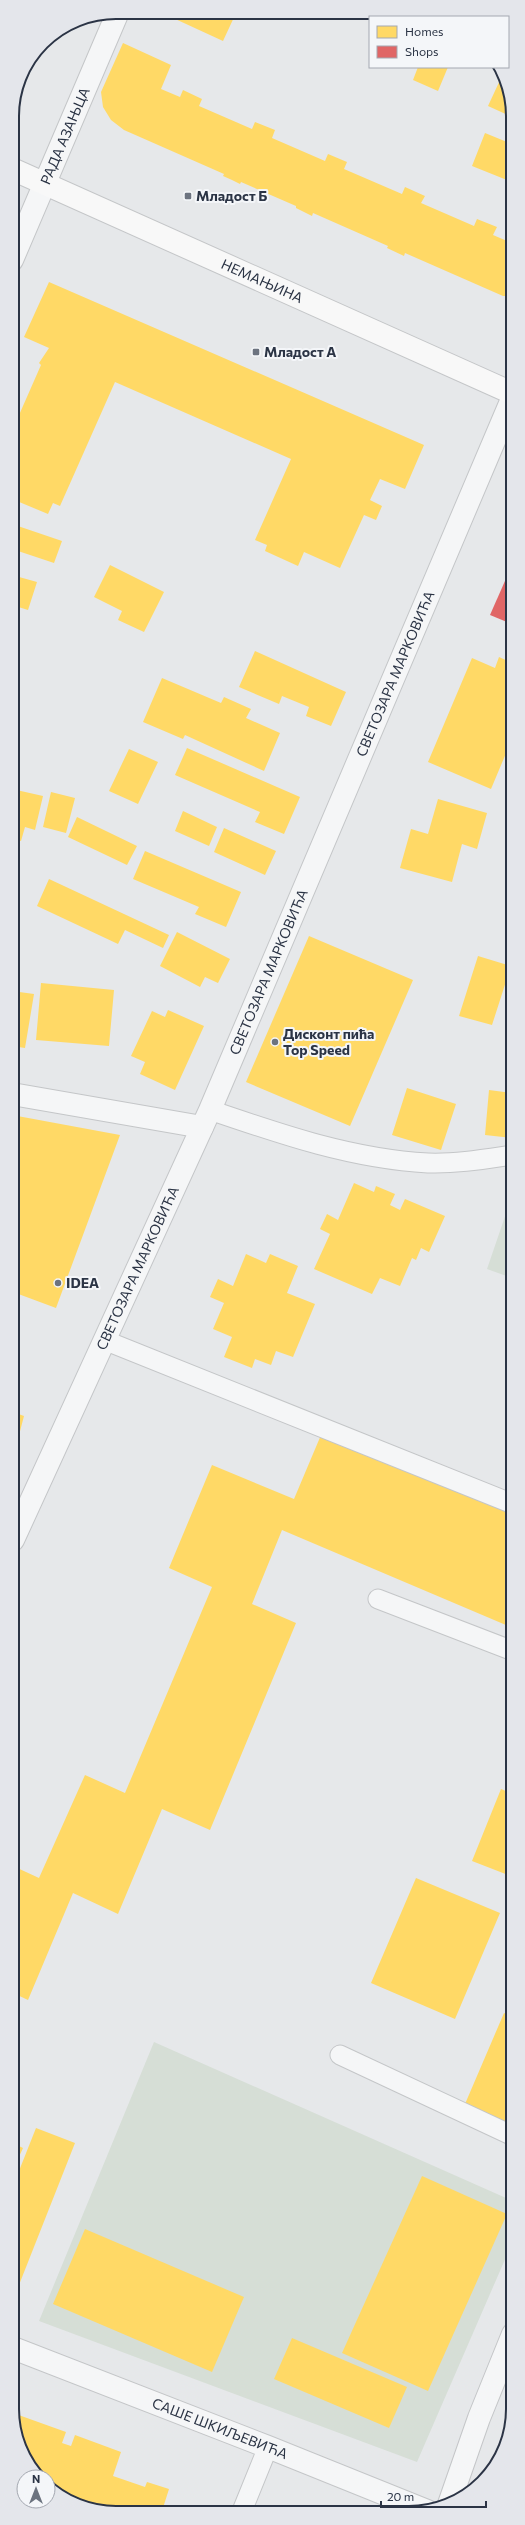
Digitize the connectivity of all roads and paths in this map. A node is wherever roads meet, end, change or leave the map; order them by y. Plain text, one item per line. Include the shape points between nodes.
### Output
1 (115, 19) edge
2 (19, 172) edge
3 (44, 184) junction
4 (19, 243) edge
5 (506, 390) edge
6 (506, 413) edge
7 (19, 1095) edge
8 (206, 1118) junction
9 (506, 1156) edge
10 (104, 1340) junction
11 (506, 1502) edge
12 (19, 1527) edge
13 (378, 1599) dead end
14 (506, 1648) edge
15 (340, 2055) dead end
16 (506, 2133) edge
17 (19, 2350) edge
18 (506, 2351) edge
19 (268, 2446) junction
20 (452, 2496) edge
21 (244, 2506) edge
22 (414, 2506) edge

1 - 3 street, РАДА АЗАЊЦА
2 - 3 street, НЕМАЊИНА
3 - 4 street, РАДА АЗАЊЦА
3 - 5 street, НЕМАЊИНА
6 - 8 street, СВЕТОЗАРА МАРКОВИЋА
7 - 8 street
8 - 9 lane via 387,1159 429,1163
8 - 10 street, СВЕТОЗАРА МАРКОВИЋА
10 - 11 lane
10 - 12 street, СВЕТОЗАРА МАРКОВИЋА
13 - 14 lane
15 - 16 lane
17 - 19 street, САШЕ ШКИЉЕВИЋА
18 - 20 street
19 - 21 lane
19 - 22 street, САШЕ ШКИЉЕВИЋА

